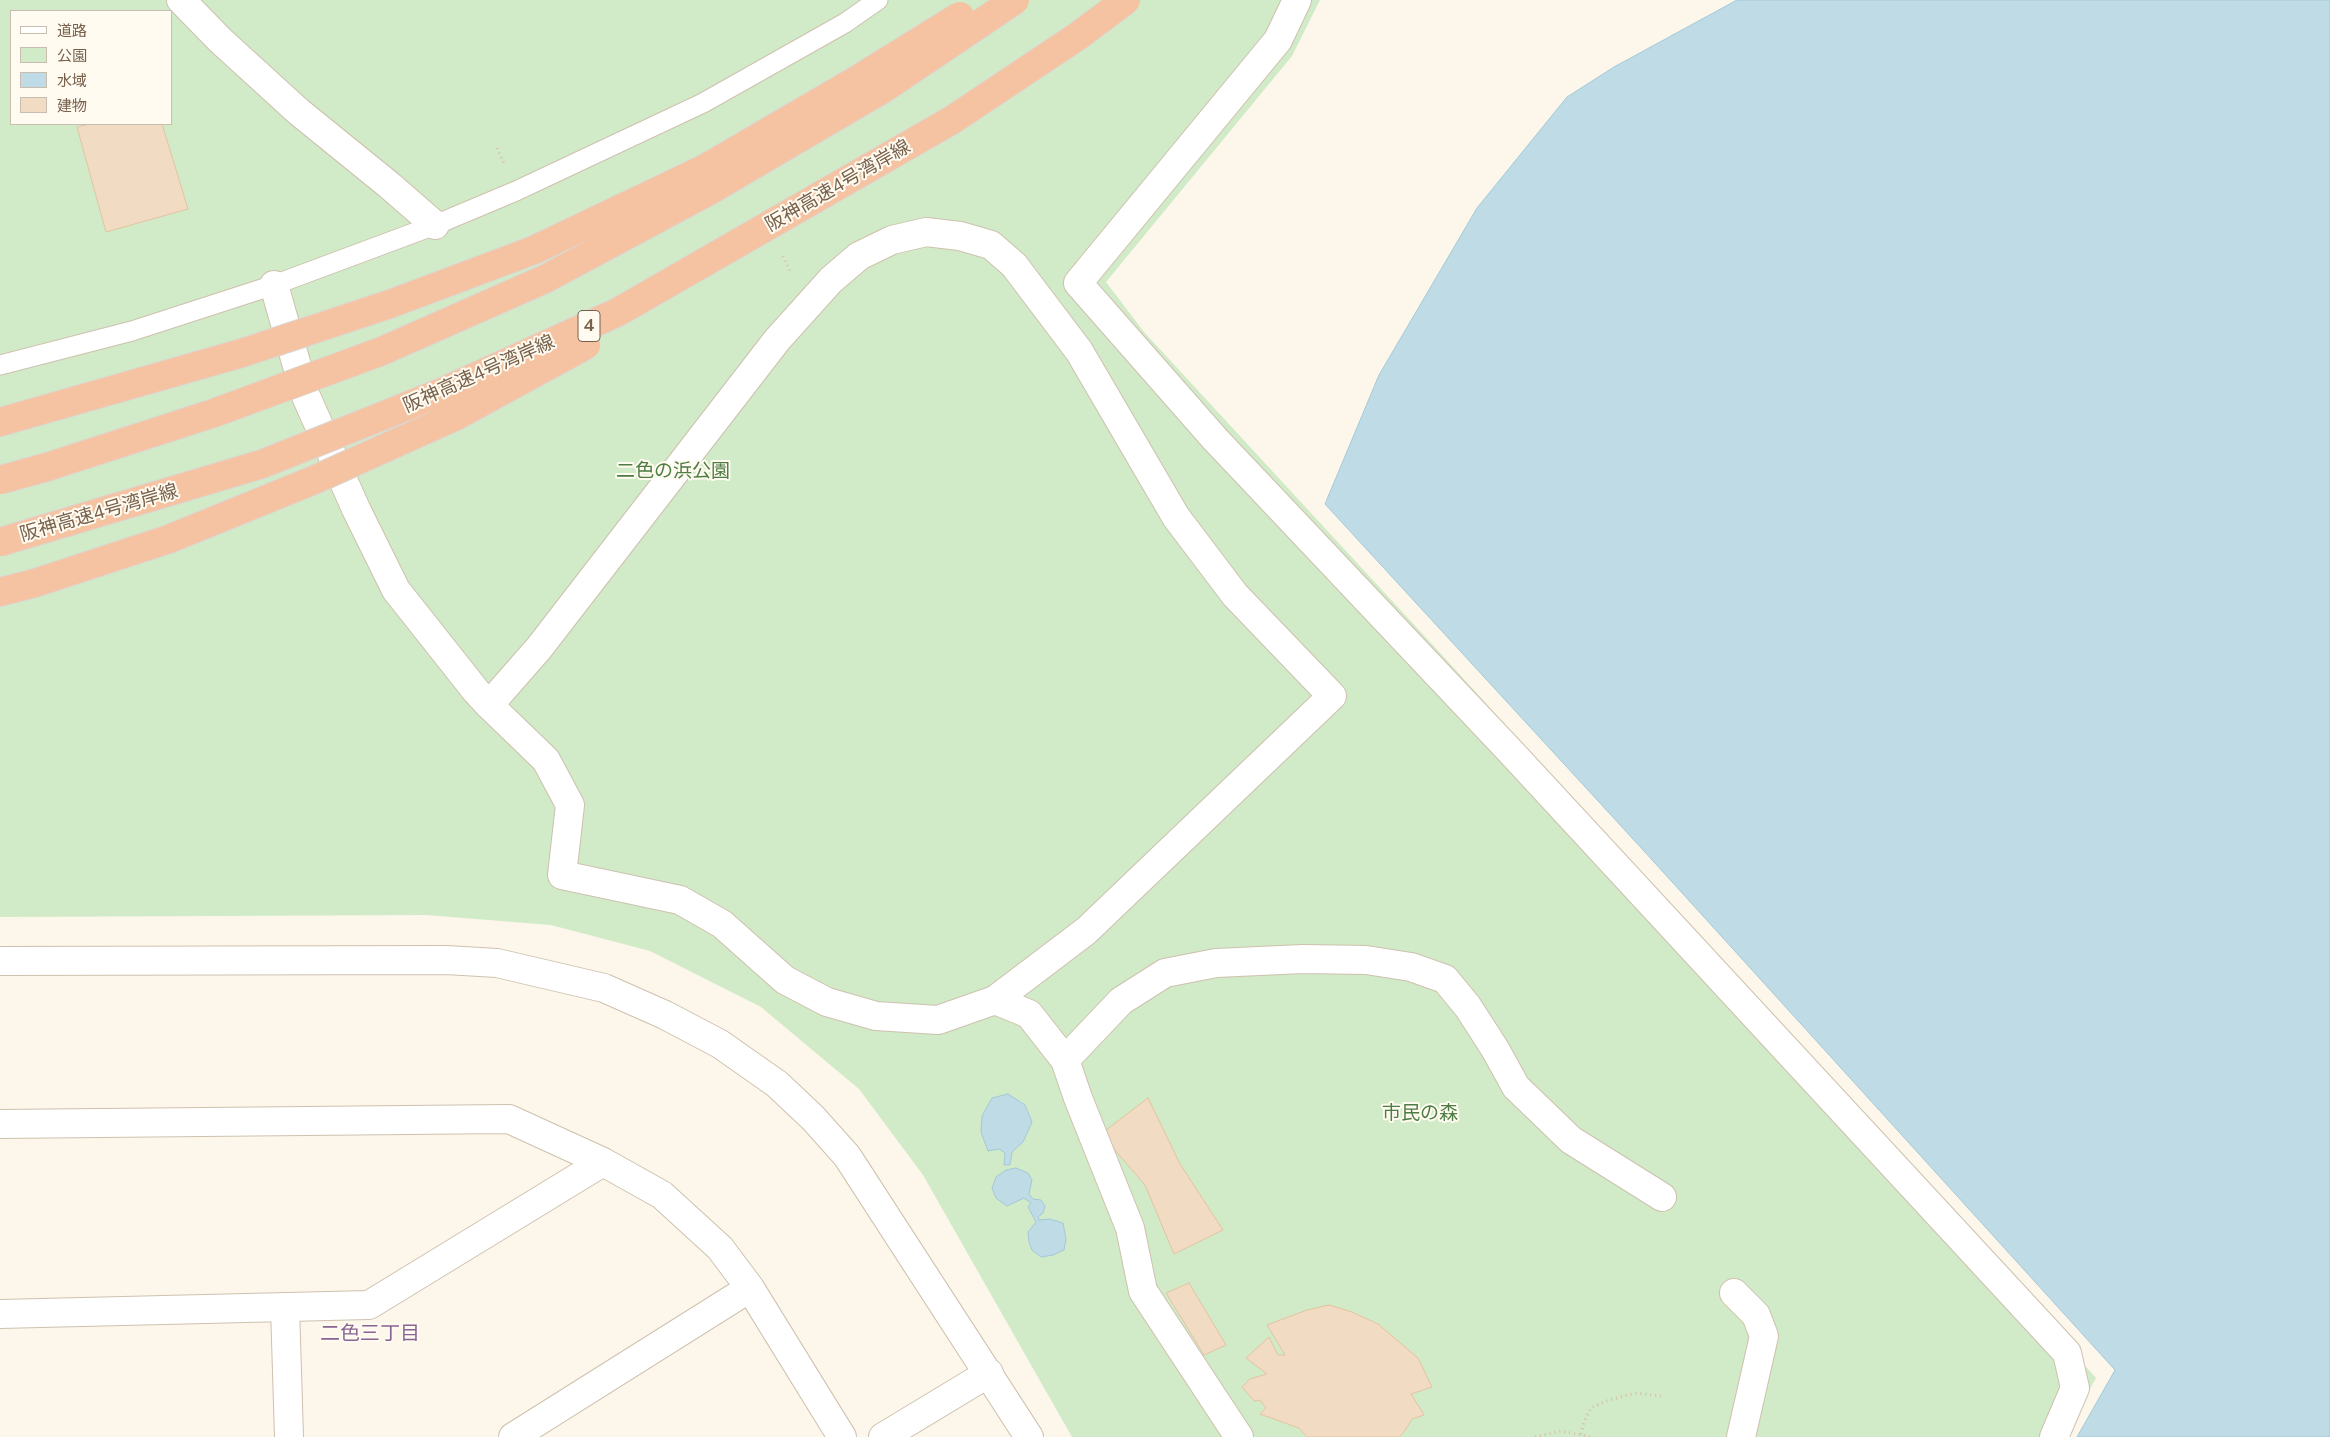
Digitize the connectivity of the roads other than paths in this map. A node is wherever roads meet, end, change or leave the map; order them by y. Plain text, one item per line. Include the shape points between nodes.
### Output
1 (181, 0) edge
2 (878, 0) edge
3 (989, 0) edge
4 (1015, 0) edge
5 (1126, 0) edge
6 (1297, 0) edge
7 (785, 217) junction
8 (435, 225) junction
9 (274, 286) junction
10 (0, 365) edge
11 (0, 422) edge
12 (0, 480) edge
13 (0, 542) edge
14 (0, 592) edge
15 (489, 705) junction
16 (0, 961) edge
17 (995, 1000) junction
18 (1065, 1060) junction
19 (0, 1124) edge
20 (603, 1162) junction
21 (1662, 1196) dead end
22 (750, 1288) junction
23 (1734, 1293) dead end
24 (285, 1307) junction
25 (0, 1314) edge
26 (989, 1373) junction
27 (289, 1437) edge
28 (513, 1437) edge
29 (842, 1437) edge
30 (883, 1437) edge
31 (1029, 1437) edge
32 (1239, 1437) edge
33 (1742, 1437) edge
34 (2054, 1437) edge

1 - 8 street via 299,112
2 - 8 lane via 845,23 703,103 516,191
3 - 11 highway, bridge via 704,169 534,250 390,304 242,353
4 - 12 highway, bridge via 883,89 709,191 545,280 354,362 214,413 47,468
5 - 7 highway, 阪神高速4号湾岸線 / 4, bridge via 952,120
6 - 34 street via 1278,40 1078,283 1215,439 1510,751 2067,1353 2075,1388
7 - 13 highway, 阪神高速4号湾岸線 / 4, bridge via 618,312 440,393 262,464
7 - 14 highway, bridge via 610,330 456,416 314,480 168,538
8 - 9 lane
9 - 10 lane via 132,331
9 - 15 street via 305,394 396,590
15 - 17 street via 546,760 570,805 562,875 680,900 722,924 785,980 827,1002 868,1014 938,1020
15 - 17 street via 539,648 778,340 831,280 859,256 892,240 926,232 960,236 991,245 1014,265 1079,351 1182,525 1234,594 1332,696 1086,931
16 - 26 street via 446,960 497,963 604,988 720,1044 777,1084 813,1118 847,1156
17 - 18 street via 1029,1014
18 - 21 street via 1121,1001 1165,972 1216,963 1303,960 1366,960 1411,967 1445,979 1468,1007 1516,1087 1570,1140
18 - 32 street via 1130,1228 1143,1291
19 - 20 street via 510,1119
20 - 22 street via 662,1195 720,1248
20 - 24 street via 369,1305
22 - 28 street
22 - 29 street
23 - 33 street via 1756,1315 1764,1336
24 - 25 street
24 - 27 street
26 - 30 street
26 - 31 street

